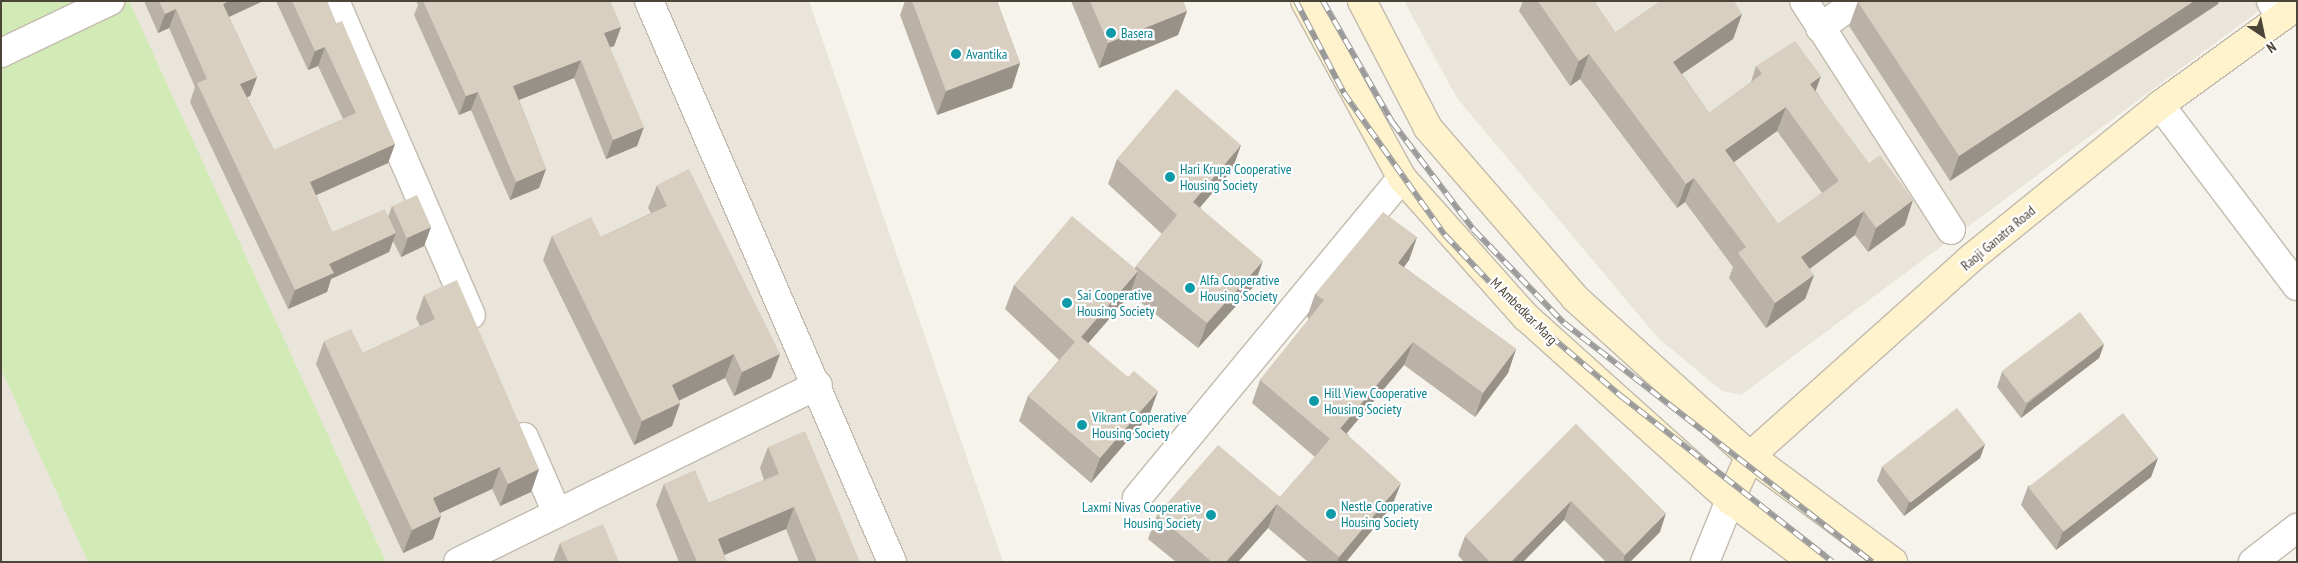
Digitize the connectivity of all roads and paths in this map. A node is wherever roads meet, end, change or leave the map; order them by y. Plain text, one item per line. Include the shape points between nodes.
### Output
1 (110, 1) edge
2 (335, 1) edge
3 (648, 1) edge
4 (1305, 1) edge
5 (1362, 1) edge
6 (1804, 1) edge
7 (1857, 1) edge
8 (2282, 8) edge
9 (1820, 28) junction
10 (1, 53) edge
11 (2160, 105) junction
12 (1402, 178) junction
13 (1951, 230) dead end
14 (2297, 286) edge
15 (482, 340) edge
16 (818, 385) junction
17 (513, 413) edge
18 (1750, 456) junction
19 (1137, 498) dead end
20 (1730, 500) junction
21 (557, 513) junction
22 (2297, 528) edge
23 (458, 562) edge
24 (892, 562) edge
25 (1705, 562) edge
26 (1813, 562) edge
27 (1893, 562) edge
28 (2253, 562) edge

1 - 10 street
2 - 15 street
3 - 16 street
4 - 12 main road, M Ambedkar Marg
5 - 18 main road via 1434,135 1575,298
6 - 9 street
7 - 9 street
8 - 11 main road, Raoji Ganatra Road
9 - 13 street
11 - 14 street
11 - 18 main road, Raoji Ganatra Road via 1970,259
12 - 19 street
12 - 20 main road, M Ambedkar Marg via 1526,317
16 - 21 street
16 - 24 street
17 - 21 street
18 - 20 main road, Raoji Ganatra Road
18 - 27 main road
20 - 25 street
20 - 26 main road, M Ambedkar Marg
21 - 23 street
22 - 28 street

